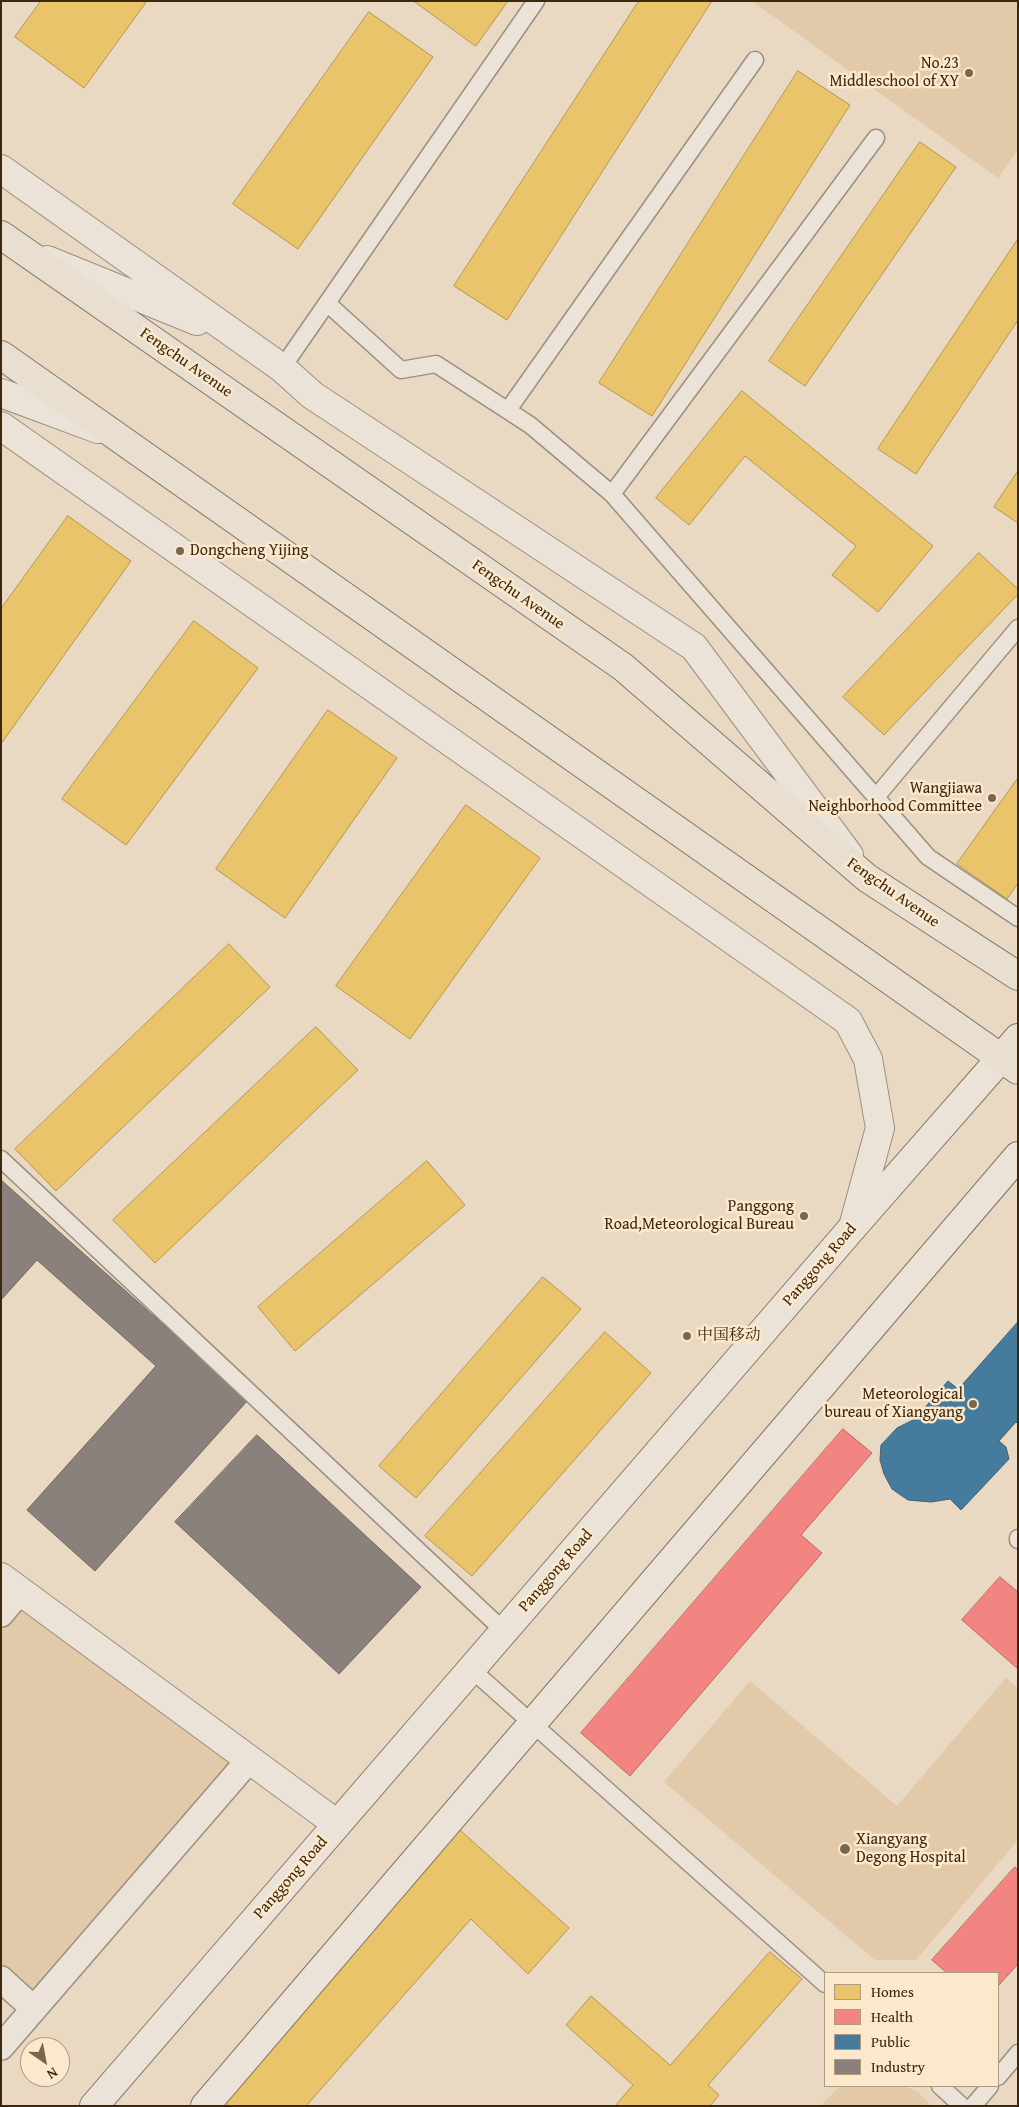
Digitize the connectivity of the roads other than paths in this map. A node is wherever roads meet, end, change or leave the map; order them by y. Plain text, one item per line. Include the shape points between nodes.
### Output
1 (536, 1) edge
2 (755, 60) dead end
3 (876, 138) dead end
4 (1, 169) edge
5 (1, 235) edge
6 (24, 251) junction
7 (328, 303) junction
8 (243, 340) junction
9 (1, 355) edge
10 (282, 368) junction
11 (1, 393) edge
12 (508, 410) junction
13 (1, 426) edge
14 (115, 435) junction
15 (612, 494) junction
16 (1018, 628) edge
17 (876, 797) junction
18 (867, 878) junction
19 (1018, 918) edge
20 (1018, 976) edge
21 (1012, 1055) edge
22 (1018, 1156) edge
23 (1, 1159) edge
24 (853, 1226) junction
25 (11, 1584) edge
26 (1, 1614) edge
27 (504, 1632) junction
28 (471, 1669) junction
29 (533, 1724) junction
30 (249, 1760) junction
31 (337, 1824) junction
32 (1, 1979) edge
33 (824, 1983) edge
34 (34, 2009) junction
35 (1, 2047) edge
36 (1018, 2053) edge
37 (999, 2076) edge
38 (941, 2087) edge
39 (989, 2087) edge
40 (94, 2106) edge
41 (205, 2106) edge
42 (962, 2106) edge
43 (973, 2106) edge

1 - 7 lane
2 - 12 lane
3 - 15 lane
4 - 8 street
5 - 6 main road, Fengchu Avenue
6 - 8 street
6 - 18 main road, Fengchu Avenue via 623,667
7 - 10 lane
7 - 12 lane via 401,370 436,364
8 - 10 street
9 - 14 main road
10 - 18 street via 312,395 694,647
11 - 14 street
12 - 15 lane
13 - 24 street via 848,1021 868,1059 880,1128
14 - 21 main road
15 - 17 lane
16 - 17 lane
17 - 19 lane via 928,857
18 - 20 main road, Fengchu Avenue
21 - 24 street, Panggong Road
22 - 29 street
23 - 27 lane
24 - 27 street, Panggong Road
25 - 26 street
25 - 30 street
27 - 28 street, Panggong Road
28 - 29 lane
28 - 31 street, Panggong Road
29 - 33 lane
29 - 41 street
30 - 31 street
30 - 34 street
31 - 40 street, Panggong Road
32 - 34 street
34 - 35 street
36 - 37 lane
38 - 42 lane
39 - 43 lane

